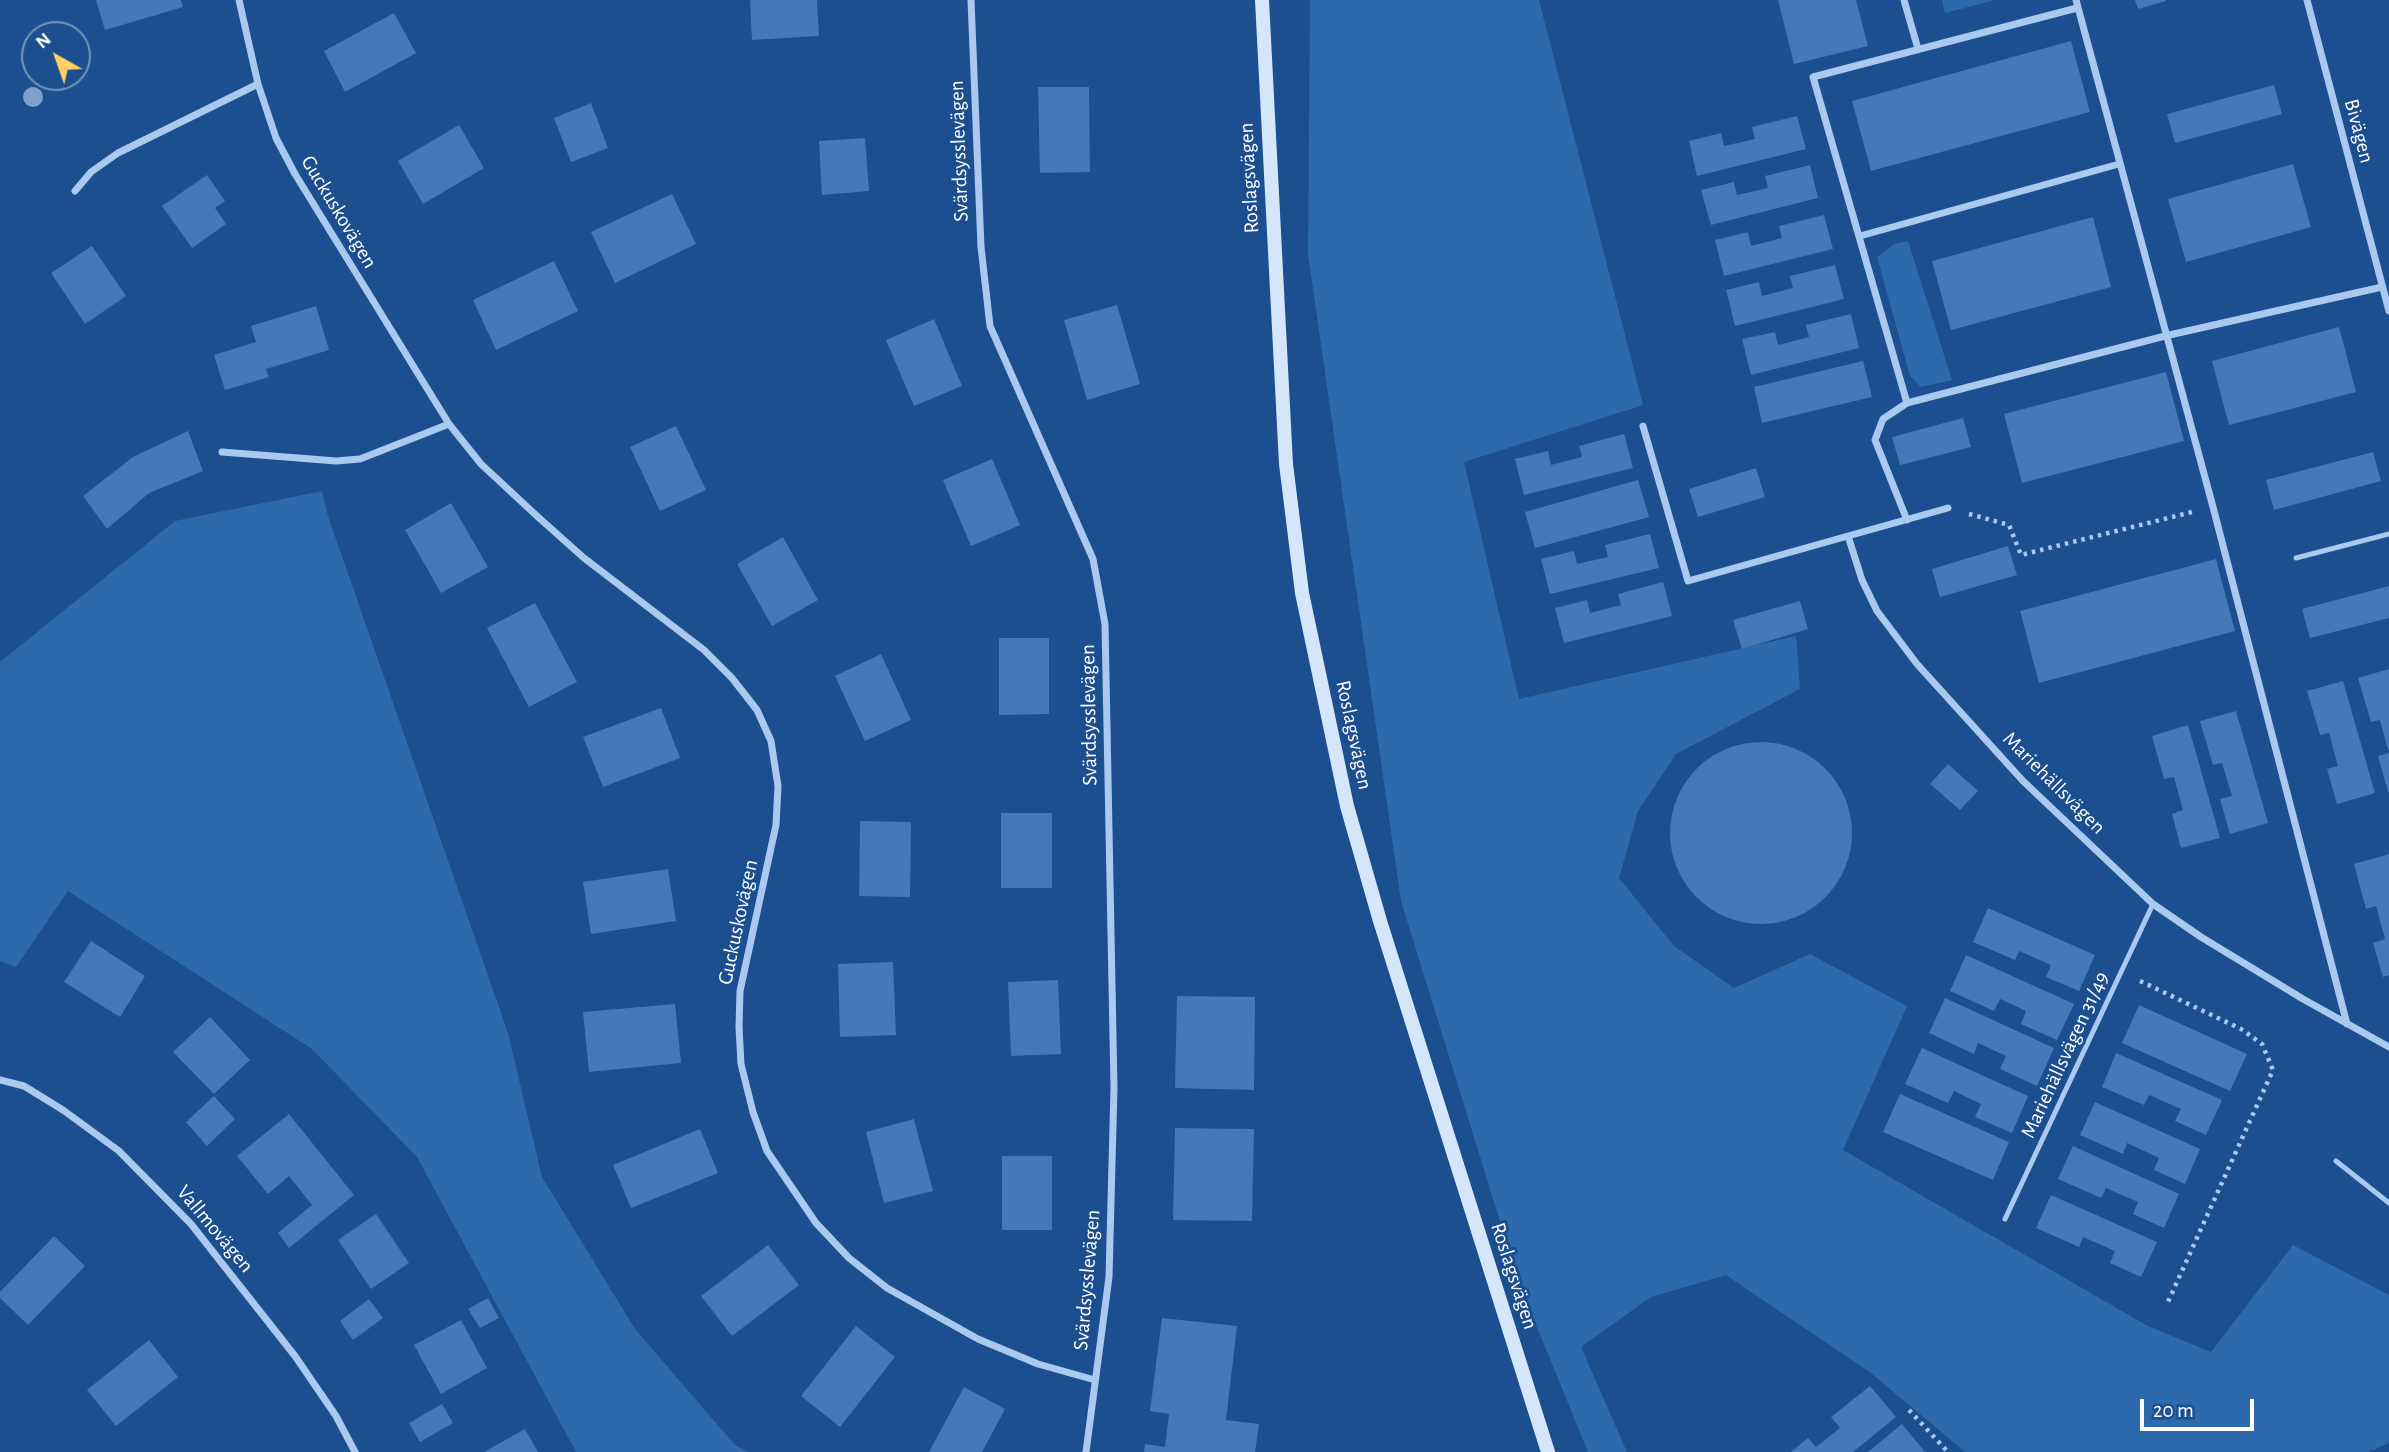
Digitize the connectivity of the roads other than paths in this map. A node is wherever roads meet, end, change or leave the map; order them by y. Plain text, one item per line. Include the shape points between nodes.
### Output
1 (239, 0) edge
2 (971, 0) edge
3 (1262, 0) edge
4 (1904, 0) edge
5 (2306, 0) edge
6 (2076, 4) edge
7 (1918, 49) junction
8 (258, 84) junction
9 (2119, 164) junction
10 (75, 191) dead end
11 (1860, 236) junction
12 (2382, 287) junction
13 (2389, 311) edge
14 (2165, 335) junction
15 (1907, 403) junction
16 (449, 424) junction
17 (1643, 426) dead end
18 (222, 452) dead end
19 (1948, 508) road end
20 (1907, 520) junction
21 (2389, 534) edge
22 (1848, 537) junction
23 (2296, 558) dead end
24 (2152, 904) junction
25 (2347, 1024) junction
26 (2389, 1047) edge
27 (0, 1080) edge
28 (2336, 1161) dead end
29 (2389, 1203) edge
30 (2005, 1219) dead end
31 (1095, 1380) junction
32 (355, 1452) edge
33 (1086, 1452) edge
34 (1548, 1452) edge

1 - 8 street, Guckuskovägen
2 - 31 street, Svärdsysslevägen via 981,247 990,326 1093,559 1105,624 1114,1088 1109,1277
3 - 34 main road, Roslagsvägen via 1286,464 1302,593 1347,806
4 - 7 street
5 - 12 street, Bivägen
6 - 7 street
6 - 9 street
7 - 11 street via 1813,77
8 - 10 street via 118,153 91,172
8 - 16 street, Guckuskovägen via 276,138 295,174
9 - 11 street
9 - 14 street
11 - 15 street
12 - 13 street, Bivägen
12 - 14 street
14 - 15 street
14 - 25 street
15 - 20 street via 1883,419 1875,440
16 - 18 street via 360,459
16 - 31 street, Guckuskovägen via 481,464 584,558 704,650 757,710 771,741 778,786 776,825 740,991 741,1064 767,1151 790,1188 849,1258 887,1288 978,1339 1038,1364
17 - 22 street via 1688,582
19 - 20 street
20 - 22 street
21 - 23 lane
22 - 24 street, Mariehällsvägen via 1877,611 1917,664 2023,781
24 - 25 street, Mariehällsvägen
24 - 30 lane, Mariehällsvägen 31/49
25 - 26 street, Mariehällsvägen
27 - 32 street, Vallmovägen via 24,1086 119,1151 191,1224 295,1356
28 - 29 lane
31 - 33 street, Svärdsysslevägen

